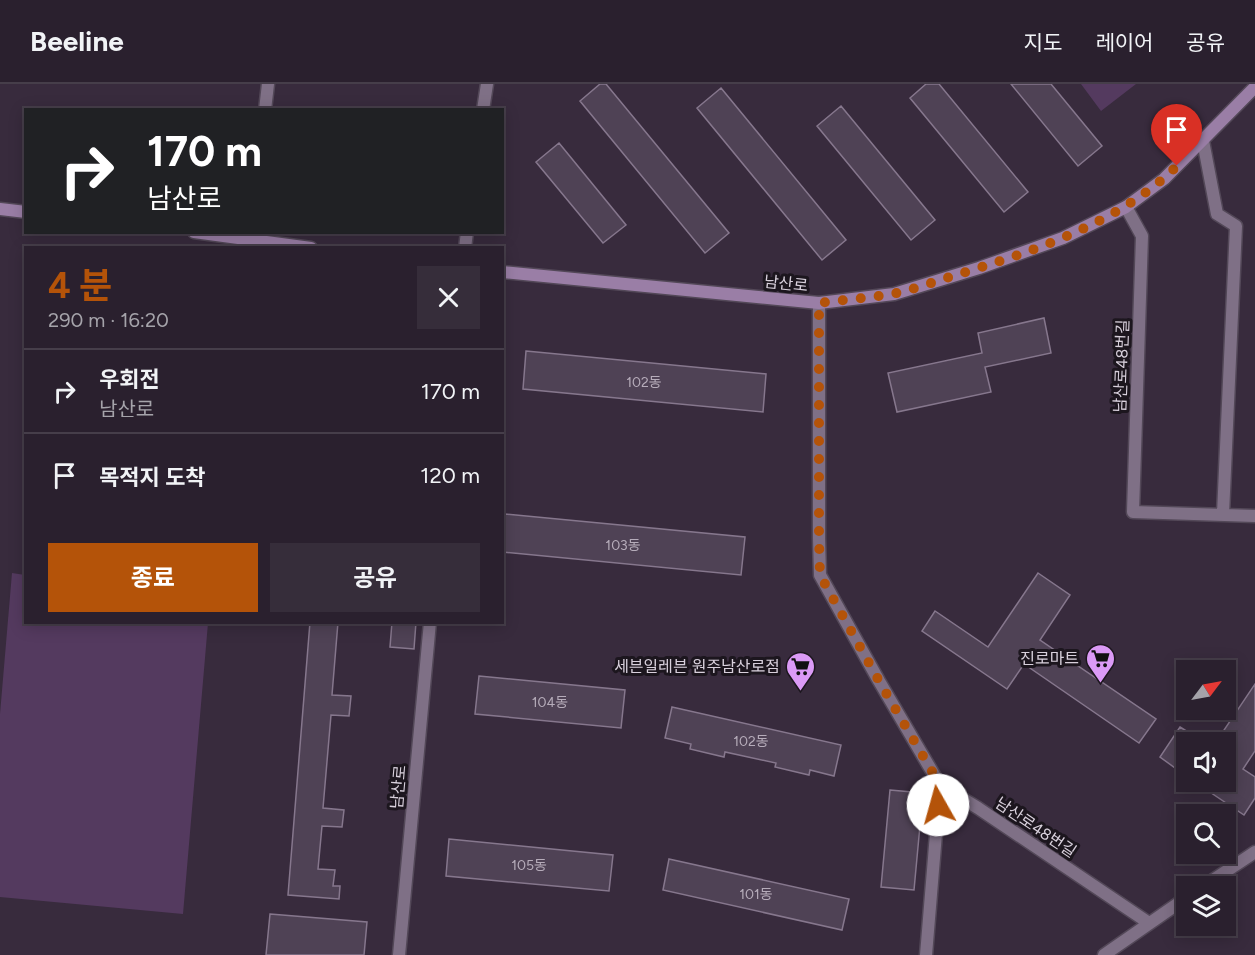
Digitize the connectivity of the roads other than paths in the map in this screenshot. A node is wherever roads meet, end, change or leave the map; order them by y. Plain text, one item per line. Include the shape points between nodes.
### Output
1 (267, 84) edge
2 (487, 84) edge
3 (1255, 87) edge
4 (265, 108) edge
5 (483, 108) edge
6 (1203, 141) junction
7 (1126, 207) junction
8 (0, 209) edge
9 (24, 212) edge
10 (224, 234) edge
11 (254, 236) edge
12 (302, 246) edge
13 (504, 272) edge
14 (819, 303) junction
15 (1223, 514) junction
16 (1255, 516) edge
17 (430, 624) edge
18 (940, 785) junction
19 (1255, 852) edge
20 (1219, 876) edge
21 (1176, 905) edge
22 (1149, 923) junction
23 (399, 955) edge
24 (926, 955) edge
25 (1104, 955) edge

1 - 4 street
2 - 5 street
3 - 6 street, 남산로
6 - 7 street, 남산로
6 - 15 street via 1217,214 1236,226
7 - 14 street, 남산로 via 1063,238 979,268 894,294
7 - 15 street, 남산로48번길 via 1142,236 1133,512
8 - 9 street
10 - 11 street
11 - 12 street
13 - 14 street, 남산로
14 - 18 street, 남산로48번길 via 820,575
15 - 16 street, 남산로48번길
17 - 23 street, 남산로
18 - 22 street, 남산로48번길
18 - 24 street
19 - 20 street
21 - 22 street
22 - 25 street

